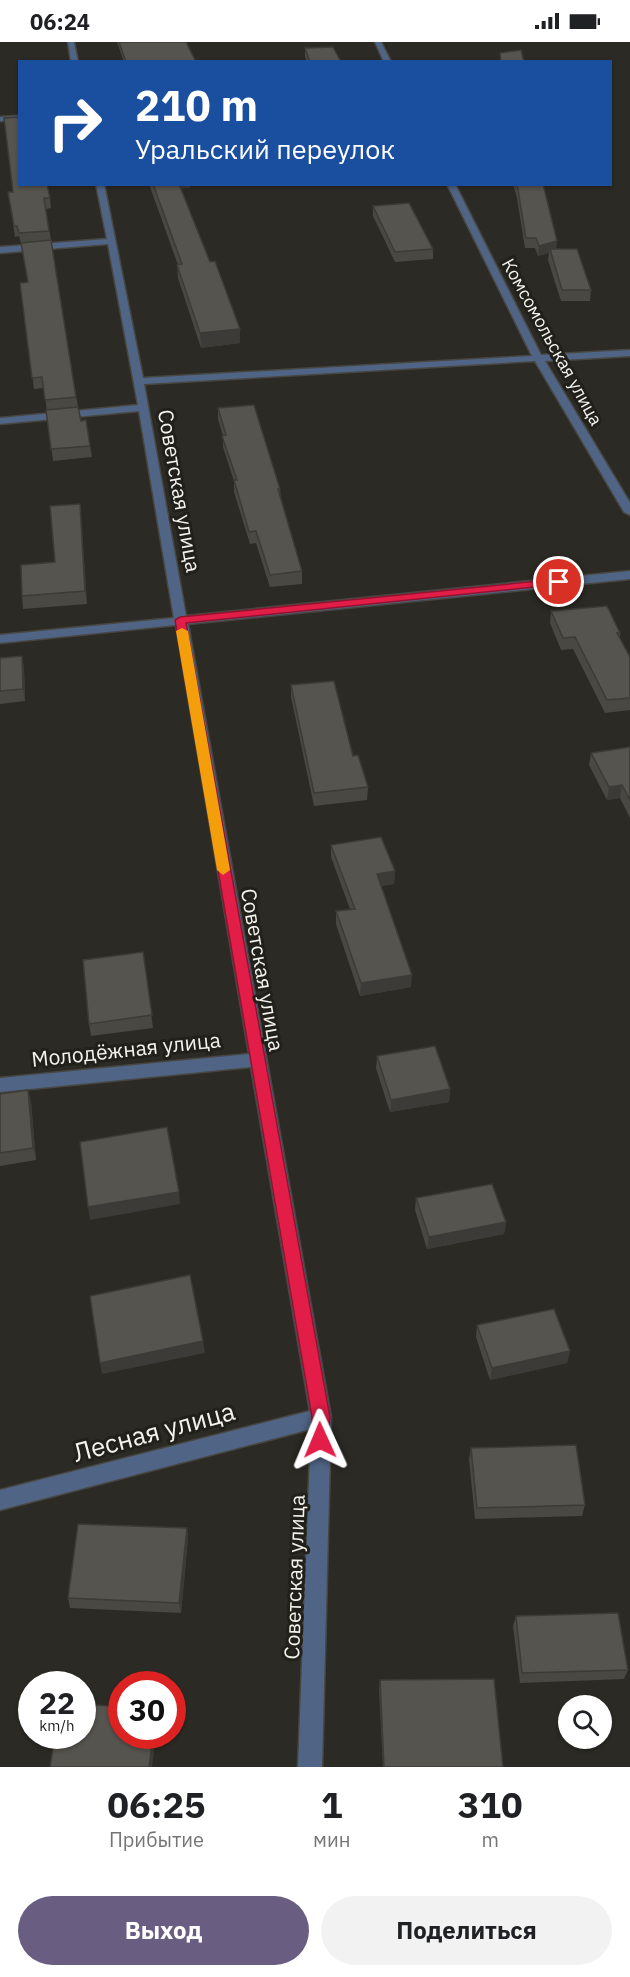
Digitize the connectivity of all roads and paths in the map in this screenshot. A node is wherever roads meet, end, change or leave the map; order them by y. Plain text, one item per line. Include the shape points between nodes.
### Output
1 (71, 42) edge
2 (378, 42) edge
3 (75, 60) edge
4 (387, 60) edge
5 (0, 118) edge
6 (18, 118) edge
7 (100, 186) edge
8 (452, 186) edge
9 (112, 241) junction
10 (0, 250) edge
11 (630, 353) edge
12 (537, 358) junction
13 (139, 381) junction
14 (143, 408) junction
15 (0, 421) edge
16 (630, 512) edge
17 (630, 575) edge
18 (180, 620) junction
19 (0, 639) edge
20 (256, 1060) junction
21 (0, 1085) edge
22 (321, 1417) junction
23 (0, 1500) edge
24 (310, 1767) edge

1 - 3 street
2 - 4 street
5 - 6 street
7 - 9 street, Советская улица
8 - 12 street, Комсомольская улица
9 - 10 street
9 - 13 street, Советская улица
11 - 12 street
12 - 13 street
12 - 16 street, Комсомольская улица
13 - 14 street, Советская улица
14 - 15 street
14 - 18 street, Советская улица
17 - 18 street
18 - 19 street
18 - 20 street, Советская улица
20 - 21 street, Молодёжная улица
20 - 22 street, Советская улица
22 - 23 street, Лесная улица
22 - 24 street, Советская улица

